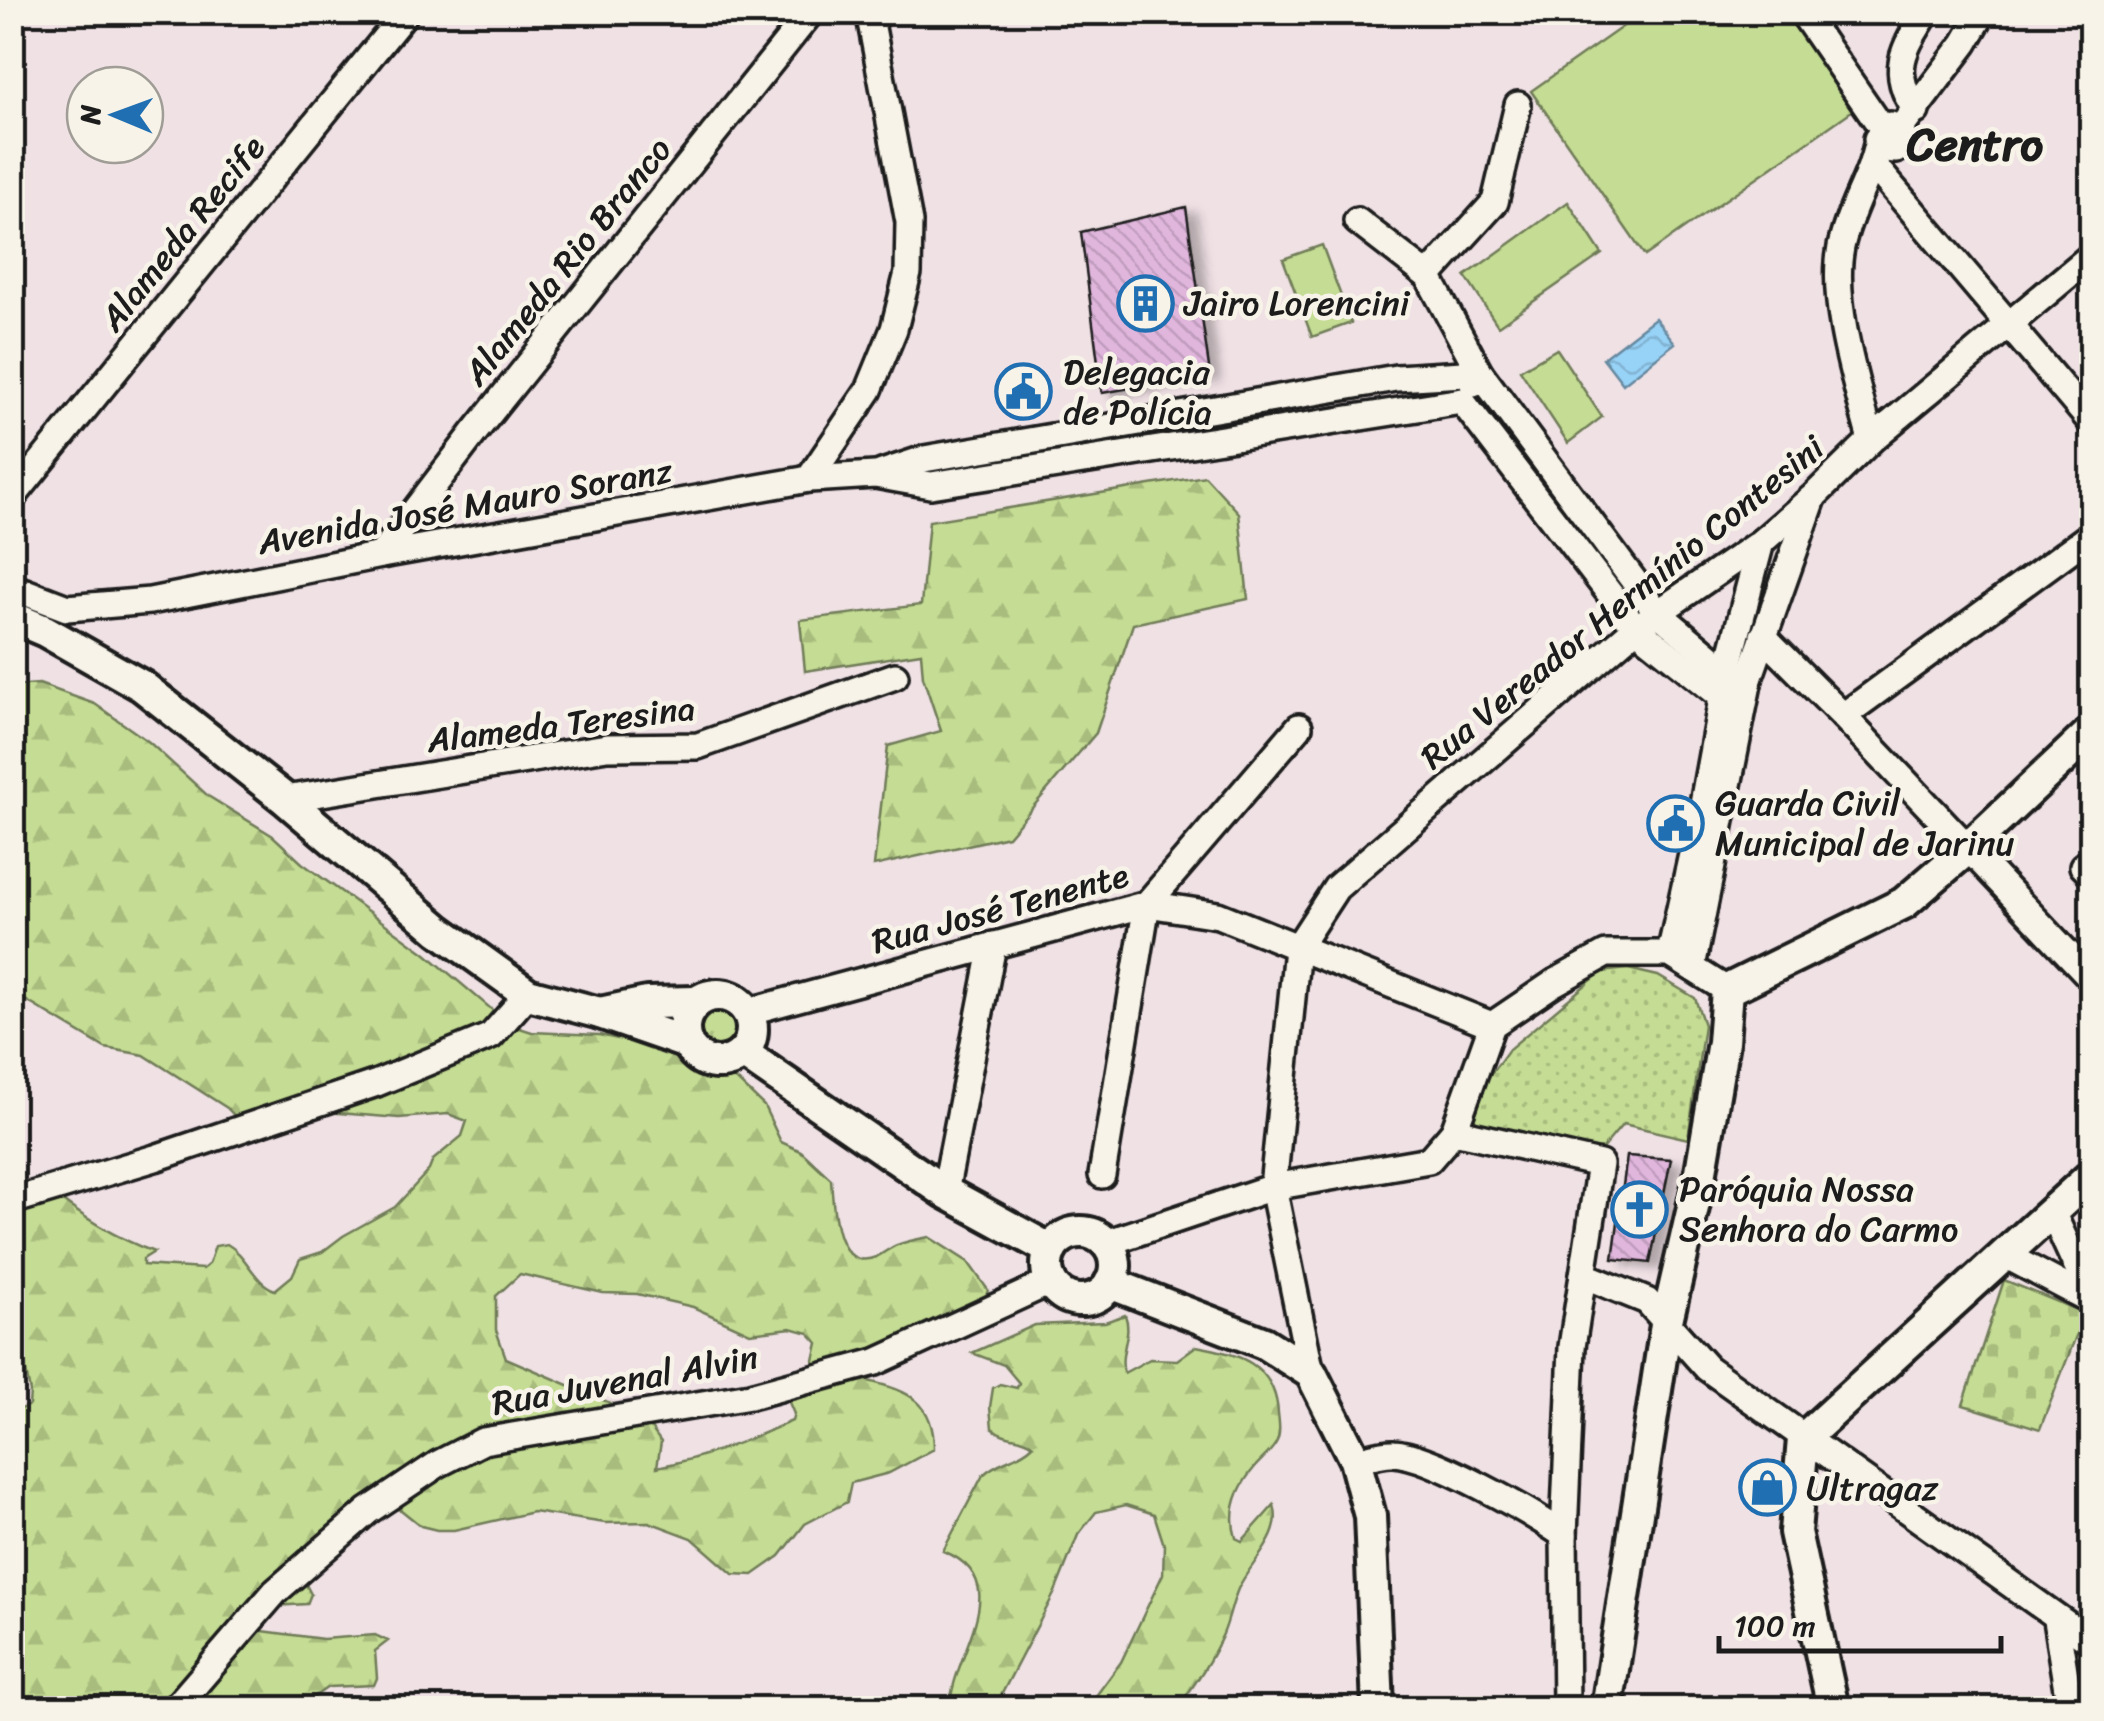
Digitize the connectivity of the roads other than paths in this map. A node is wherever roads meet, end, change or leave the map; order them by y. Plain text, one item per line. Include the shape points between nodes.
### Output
1 (406, 12) edge
2 (811, 12) edge
3 (868, 12) edge
4 (1802, 12) edge
5 (1927, 12) edge
6 (1983, 12) edge
7 (1518, 105) dead end
8 (1890, 143) junction
9 (1358, 221) dead end
10 (2092, 256) edge
11 (1428, 276) junction
12 (2009, 326) junction
13 (1480, 373) junction
14 (1462, 401) junction
15 (2092, 423) edge
16 (1871, 440) junction
17 (876, 475) junction
18 (809, 479) junction
19 (1814, 496) junction
20 (12, 498) edge
21 (2092, 534) edge
22 (1761, 542) junction
23 (380, 555) junction
24 (12, 587) edge
25 (1657, 612) junction
26 (12, 618) edge
27 (1636, 628) junction
28 (1762, 636) junction
29 (895, 676) dead end
30 (1732, 682) junction
31 (1843, 716) junction
32 (1300, 727) dead end
33 (2092, 732) edge
34 (286, 799) junction
35 (1712, 812) junction
36 (1967, 850) junction
37 (1147, 904) junction
38 (993, 945) junction
39 (1297, 948) junction
40 (1670, 954) junction
41 (1692, 967) junction
42 (2090, 974) edge
43 (1727, 990) junction
44 (528, 994) junction
45 (697, 1002) junction
46 (747, 1012) junction
47 (600, 1013) junction
48 (1492, 1025) junction
49 (687, 1043) junction
50 (742, 1053) junction
51 (1454, 1132) junction
52 (1102, 1174) dead end
53 (2092, 1175) edge
54 (1273, 1187) junction
55 (945, 1192) junction
56 (12, 1201) edge
57 (2052, 1212) junction
58 (1106, 1243) junction
59 (1051, 1250) junction
60 (2003, 1254) junction
61 (1583, 1276) junction
62 (1050, 1282) junction
63 (1110, 1282) junction
64 (2092, 1300) edge
65 (1666, 1325) junction
66 (1311, 1373) junction
67 (1803, 1439) junction
68 (1355, 1460) junction
69 (1564, 1534) junction
70 (2056, 1620) junction
71 (2092, 1642) edge
72 (175, 1708) edge
73 (1378, 1708) edge
74 (1566, 1708) edge
75 (1607, 1708) edge
76 (1832, 1708) edge
77 (2070, 1708) edge

1 - 20 street, Alameda Recife
2 - 23 street, Alameda Rio Branco
3 - 18 street via 909,222 908,273 869,390
4 - 8 street
5 - 8 street via 1906,44
6 - 8 street
7 - 11 street via 1495,202
8 - 12 street
8 - 16 street via 1840,249 1850,364
9 - 11 street
10 - 12 street, Rua Vereador Hermínio Contesini
11 - 13 street
12 - 15 street
12 - 16 street, Rua Vereador Hermínio Contesini
13 - 14 street
13 - 17 street, Avenida José Mauro Soranz via 1376,382 924,459
13 - 25 street
14 - 17 street, Avenida José Mauro Soranz via 931,484
14 - 27 street
16 - 19 street, Rua Vereador Hermínio Contesini
17 - 18 street, Avenida José Mauro Soranz
18 - 23 street, Avenida José Mauro Soranz
19 - 22 street, Rua Vereador Hermínio Contesini
19 - 28 street
21 - 31 street
22 - 25 street, Rua Vereador Hermínio Contesini
22 - 30 street
23 - 24 street, Avenida José Mauro Soranz via 150,601 67,608
25 - 27 street, Rua Vereador Hermínio Contesini
25 - 30 street
26 - 34 main road via 142,686
27 - 30 street
27 - 39 street, Rua Vereador Hermínio Contesini via 1336,888
28 - 30 street
28 - 31 street
29 - 34 street, Alameda Teresina via 698,746 607,747
30 - 35 street
31 - 36 street
32 - 37 street
33 - 36 main road
34 - 44 main road via 440,930
35 - 40 street
35 - 41 street
36 - 42 street
36 - 43 main road via 1904,903
37 - 38 street, Rua José Tenente
37 - 39 street, Rua José Tenente via 1218,915
37 - 52 street
38 - 46 street, Rua José Tenente
38 - 55 street
39 - 48 street, Rua José Tenente
39 - 54 street
40 - 41 street
40 - 48 street via 1606,954
41 - 43 street
43 - 65 main road via 1700,1178
44 - 47 main road
44 - 56 street via 491,1036 377,1083
45 - 46 main road via 730,997
45 - 47 main road via 647,1002
45 - 49 main road via 685,1020
46 - 50 main road via 752,1033
47 - 49 main road
48 - 51 street
49 - 50 main road via 712,1063
50 - 55 main road
51 - 54 street via 1429,1160
51 - 61 street via 1600,1164
53 - 57 main road
54 - 58 street
54 - 66 street
55 - 59 main road
57 - 60 main road
57 - 64 street
58 - 59 main road via 1076,1232
58 - 63 main road via 1115,1263
59 - 62 main road
60 - 64 street
60 - 67 main road
61 - 65 street via 1647,1302
61 - 69 street via 1572,1347
62 - 63 main road via 1079,1301 1101,1294
62 - 72 street, Rua Juvenal Alvin via 876,1362 750,1396 482,1441 354,1522 275,1592
63 - 66 main road via 1264,1343
65 - 67 street via 1707,1368
65 - 75 main road
66 - 68 main road
67 - 70 street
67 - 76 main road via 1796,1532
68 - 69 street via 1392,1453 1417,1458
68 - 73 main road via 1370,1516
69 - 74 street
70 - 71 street
70 - 77 street

